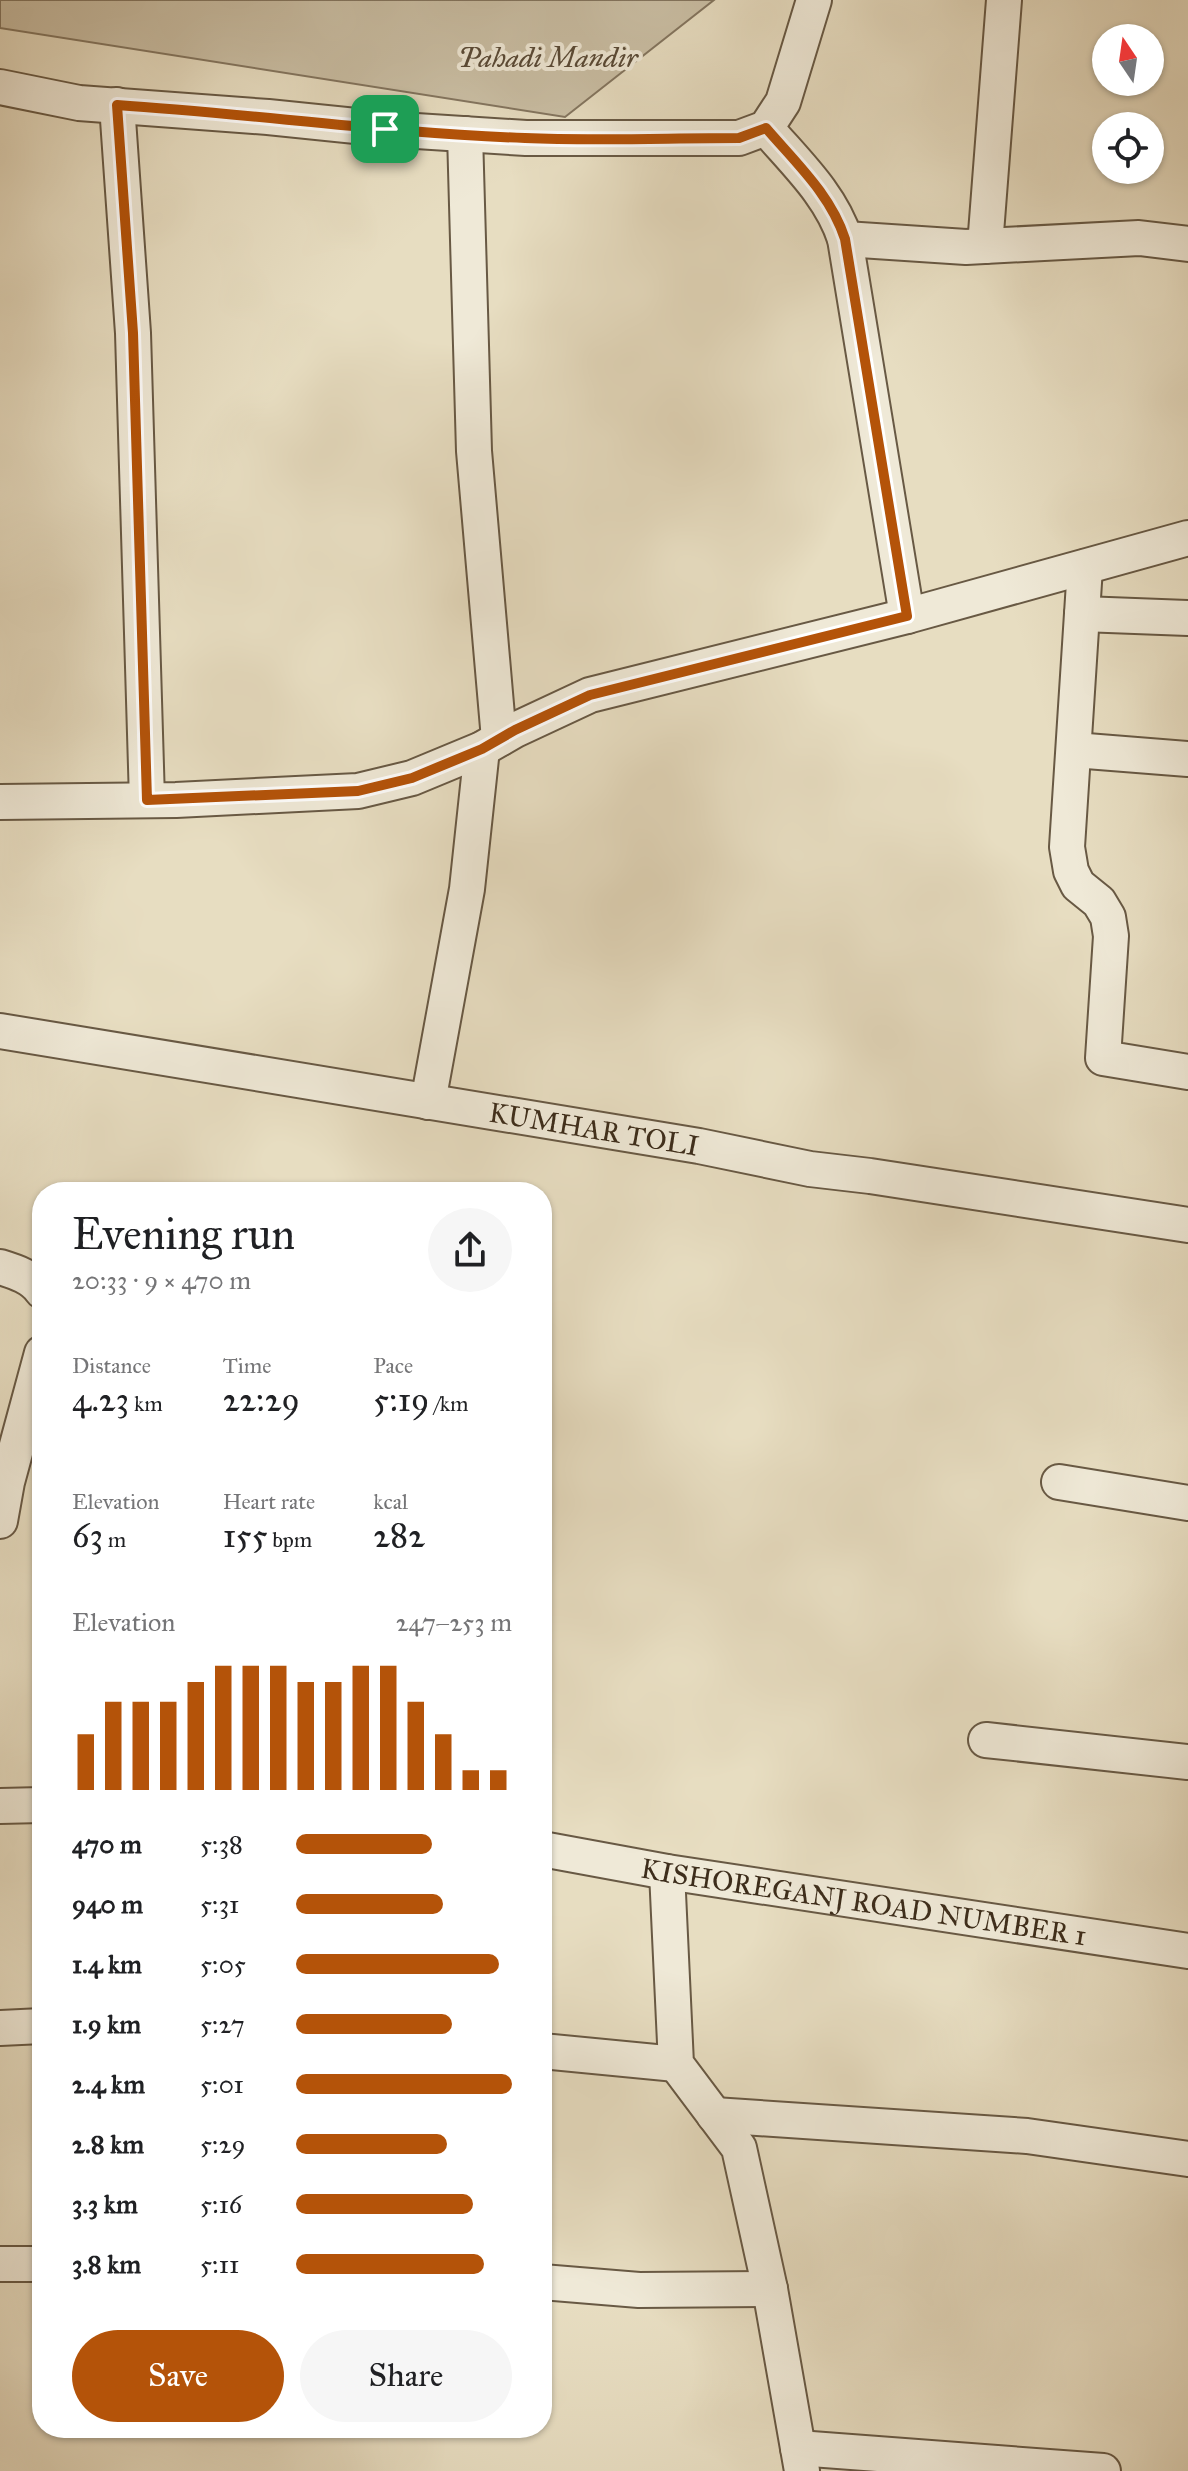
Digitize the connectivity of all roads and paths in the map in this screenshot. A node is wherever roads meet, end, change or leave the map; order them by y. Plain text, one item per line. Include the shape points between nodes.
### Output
1 (814, 0) edge
2 (1004, 0) edge
3 (0, 87) edge
4 (117, 105) junction
5 (766, 128) junction
6 (465, 134) junction
7 (845, 239) junction
8 (1188, 244) edge
9 (985, 246) junction
10 (1188, 538) edge
11 (1085, 567) junction
12 (1082, 614) junction
13 (907, 616) junction
14 (1188, 618) edge
15 (490, 744) junction
16 (1074, 750) junction
17 (1188, 759) edge
18 (147, 800) junction
19 (0, 802) edge
20 (0, 1031) edge
21 (1188, 1072) edge
22 (428, 1102) junction
23 (1188, 1225) edge
24 (0, 1267) edge
25 (32, 1281) edge
26 (32, 1386) edge
27 (3, 1481) edge
28 (1059, 1482) dead end
29 (1188, 1503) edge
30 (0, 1521) edge
31 (986, 1740) dead end
32 (1188, 1762) edge
33 (32, 1805) edge
34 (0, 1806) edge
35 (552, 1851) edge
36 (667, 1872) junction
37 (1188, 1951) edge
38 (32, 2026) edge
39 (0, 2028) edge
40 (552, 2052) edge
41 (676, 2064) junction
42 (714, 2115) junction
43 (1188, 2159) edge
44 (0, 2264) edge
45 (32, 2264) edge
46 (552, 2283) edge
47 (770, 2289) junction
48 (800, 2460) edge
49 (1103, 2471) edge

1 - 5 street via 783,102
2 - 9 street
3 - 4 street
4 - 6 street
4 - 18 street via 133,333
5 - 6 street via 739,138
5 - 7 street via 824,196
6 - 15 street
7 - 9 street
7 - 13 street
8 - 9 street via 1139,238
10 - 11 street
11 - 12 street
11 - 13 street
12 - 14 street
12 - 16 street
13 - 15 street via 590,695
15 - 18 street via 412,778 358,791
15 - 22 street
16 - 17 street
16 - 21 street via 1067,847 1071,871 1078,885 1099,902 1111,936 1103,1058
18 - 19 street
20 - 22 street, KUMHAR TOLI
22 - 23 street, KUMHAR TOLI via 810,1169
24 - 25 street
26 - 27 street
27 - 30 street
28 - 29 street
31 - 32 street
33 - 34 street
35 - 36 street, KISHOREGANJ ROAD NUMBER 1
36 - 37 street, KISHOREGANJ ROAD NUMBER 1
36 - 41 street
38 - 39 street
40 - 41 street
41 - 42 street
42 - 43 street via 1027,2136
42 - 47 street via 739,2148
44 - 45 street
46 - 47 street via 639,2290
47 - 48 street
48 - 49 street

